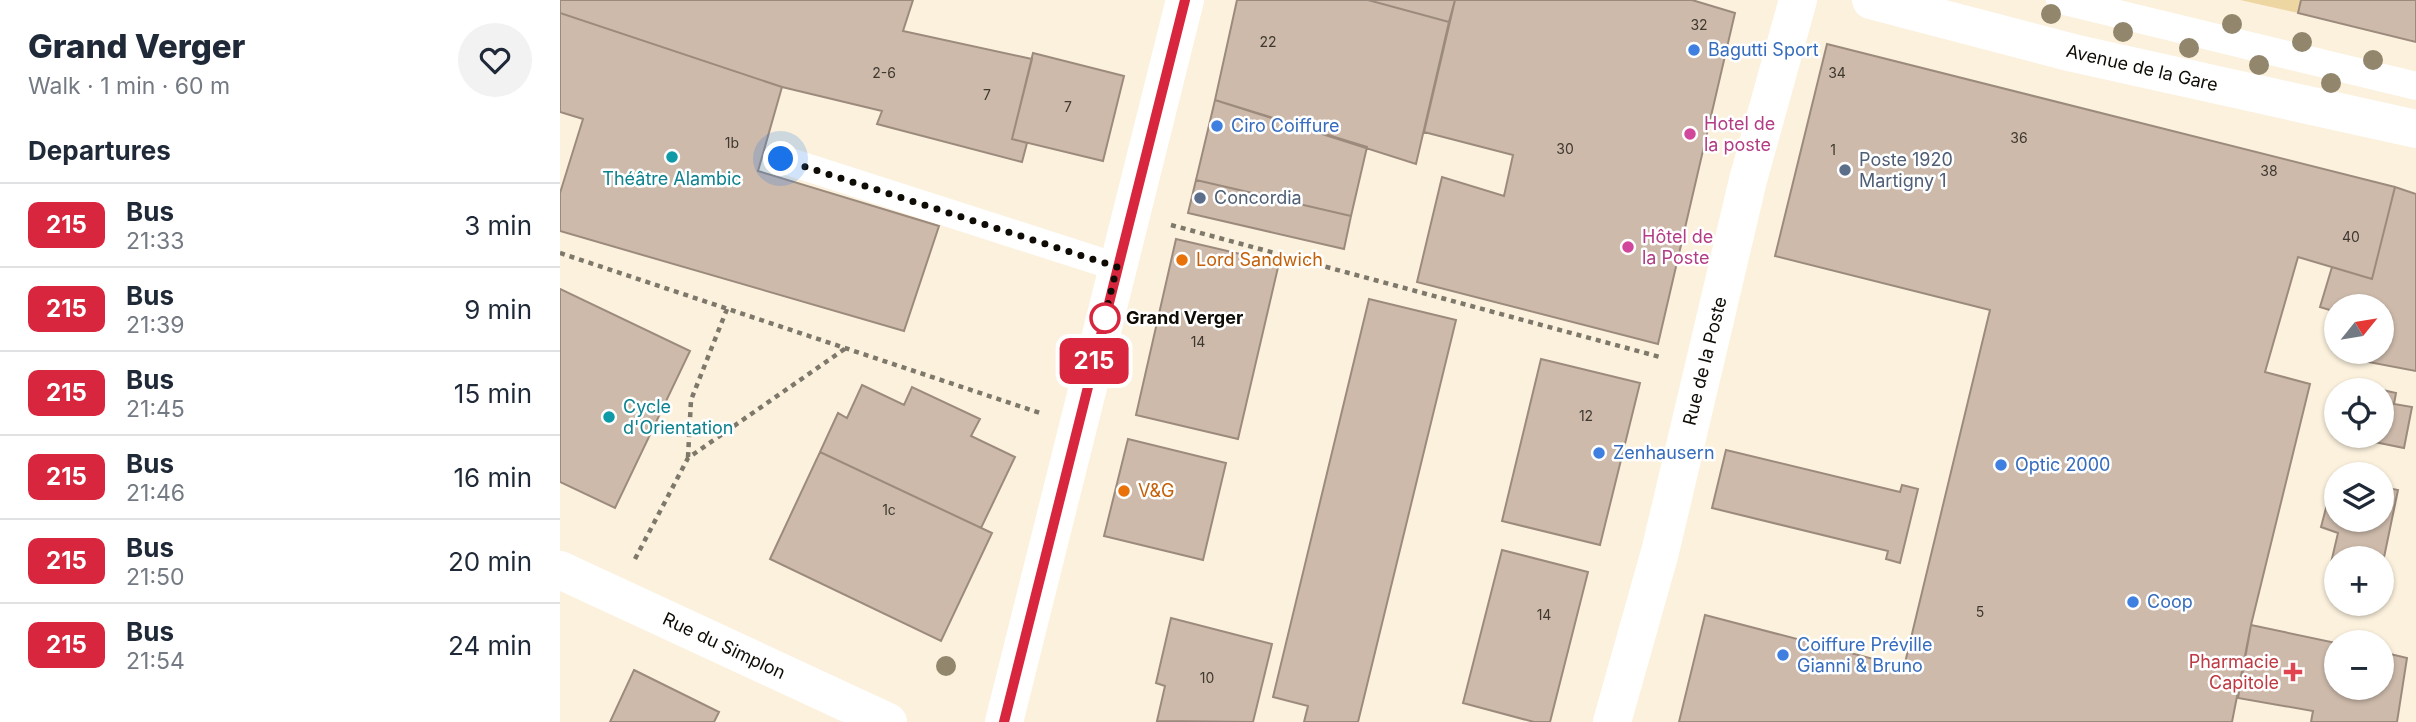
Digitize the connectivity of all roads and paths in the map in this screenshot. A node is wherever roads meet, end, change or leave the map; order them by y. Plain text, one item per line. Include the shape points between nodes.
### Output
1 (1185, 0) edge
2 (1798, 0) edge
3 (1871, 0) edge
4 (2060, 0) edge
5 (2416, 86) edge
6 (2416, 129) edge
7 (781, 159) dead end
8 (1166, 224) dead end
9 (560, 253) edge
10 (1117, 267) junction
11 (727, 309) junction
12 (846, 348) junction
13 (1660, 357) dead end
14 (1051, 417) dead end
15 (688, 458) junction
16 (630, 569) dead end
17 (560, 570) edge
18 (888, 722) edge
19 (1004, 722) edge
20 (1612, 722) edge

1 - 10 street
2 - 20 street, Rue de la Poste via 1748,180 1660,552
3 - 6 street, Avenue de la Gare via 2073,53
4 - 5 street
7 - 10 street
8 - 13 path
9 - 11 path
10 - 19 street
11 - 12 path
11 - 15 path via 691,400
12 - 14 path
12 - 15 path
15 - 16 path
17 - 18 street, Rue du Simplon

